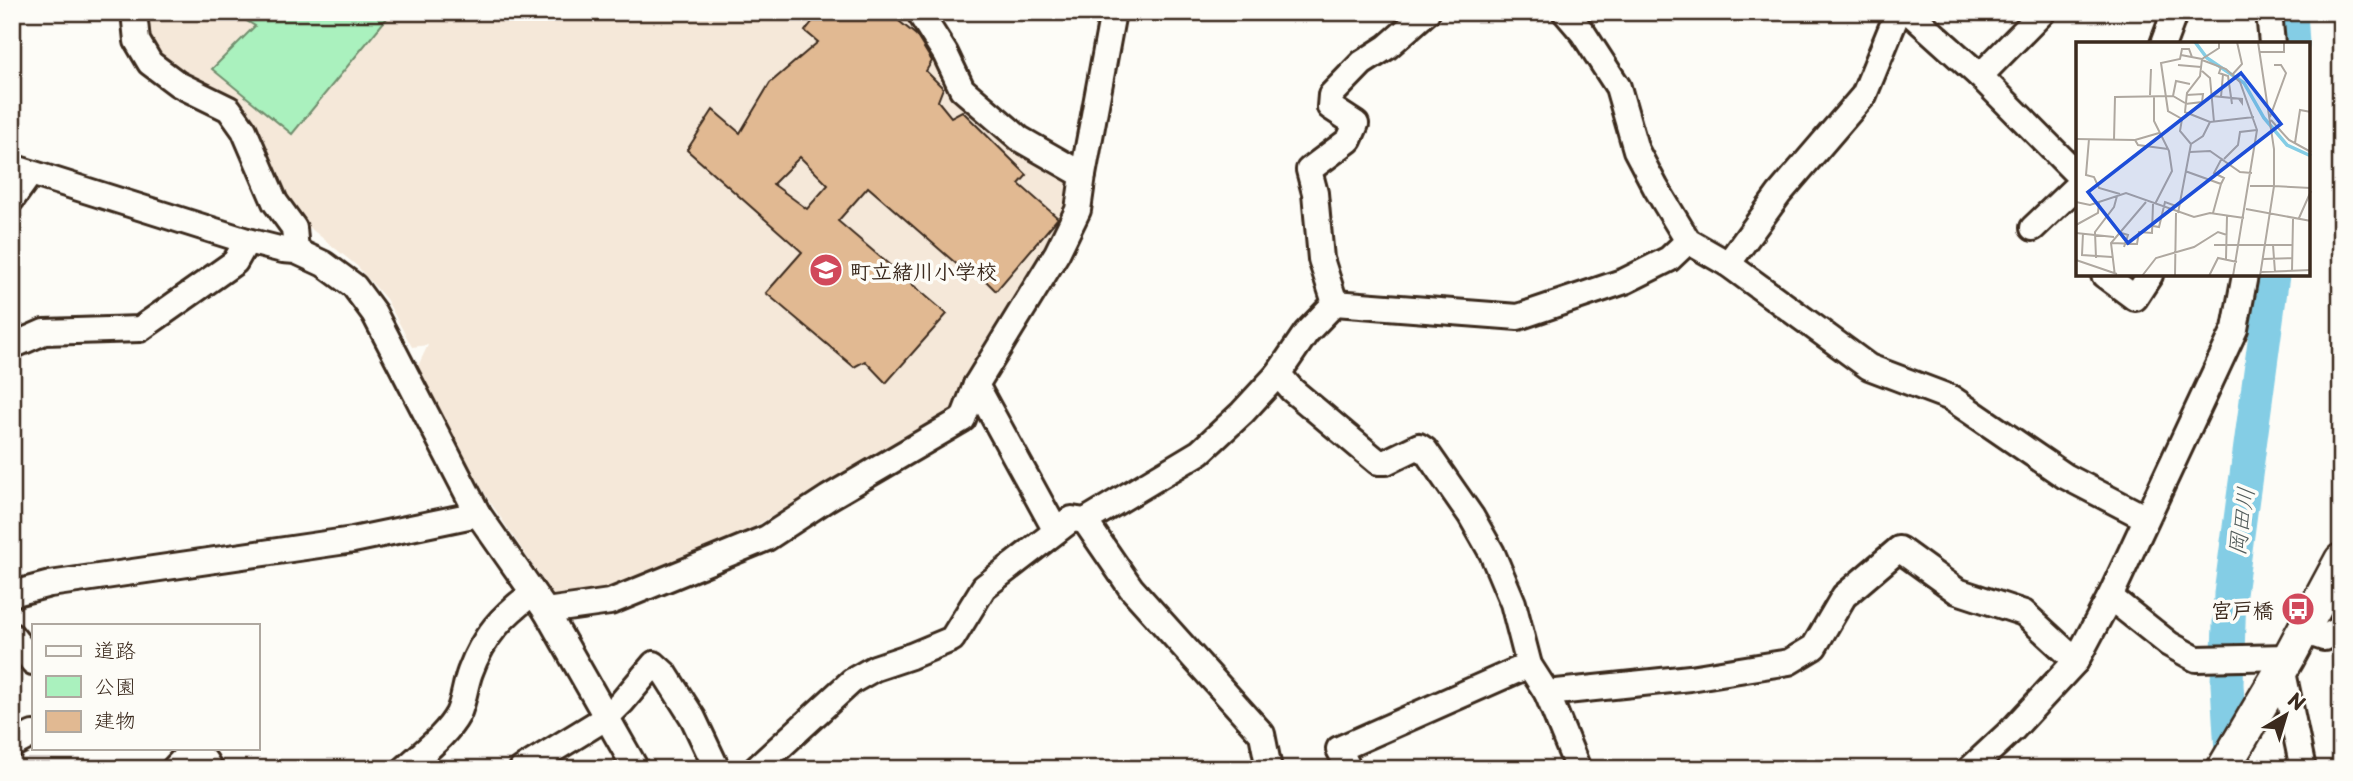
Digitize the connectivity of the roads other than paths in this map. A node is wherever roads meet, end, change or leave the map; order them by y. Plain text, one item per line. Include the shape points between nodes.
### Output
1 (134, 12) edge
2 (919, 12) edge
3 (1113, 12) edge
4 (1427, 12) edge
5 (1565, 12) edge
6 (1898, 12) edge
7 (1909, 12) edge
8 (2043, 12) edge
9 (2175, 12) edge
10 (2269, 12) edge
11 (2164, 42) edge
12 (2272, 42) edge
13 (1980, 76) junction
14 (21, 170) edge
15 (2076, 173) edge
16 (1083, 175) junction
17 (2076, 187) edge
18 (12, 199) edge
19 (2034, 228) dead end
20 (247, 241) junction
21 (1688, 241) junction
22 (296, 251) junction
23 (1728, 264) junction
24 (2105, 276) edge
25 (2149, 276) edge
26 (2245, 276) edge
27 (1335, 303) junction
28 (12, 345) edge
29 (1278, 374) junction
30 (976, 385) junction
31 (478, 514) junction
32 (2146, 518) junction
33 (1085, 521) junction
34 (1056, 531) junction
35 (2341, 560) edge
36 (12, 594) edge
37 (2110, 597) junction
38 (539, 602) junction
39 (2341, 628) edge
40 (12, 636) edge
41 (2287, 659) junction
42 (2076, 661) junction
43 (32, 662) edge
44 (1529, 665) junction
45 (1547, 693) junction
46 (607, 717) junction
47 (32, 735) edge
48 (12, 745) edge
49 (174, 769) edge
50 (210, 769) edge
51 (405, 769) edge
52 (522, 769) edge
53 (636, 769) edge
54 (717, 769) edge
55 (756, 769) edge
56 (1269, 769) edge
57 (1349, 769) edge
58 (1578, 769) edge
59 (1970, 769) edge
60 (2223, 769) edge
61 (2303, 769) edge

1 - 22 street via 137,41 150,64 178,84 229,109 244,130 275,202 294,228
2 - 16 street via 962,89 1020,139
3 - 16 street
4 - 27 street via 1362,63 1331,95 1330,107 1356,124 1349,140 1310,170 1321,259
5 - 21 street via 1618,87 1636,149
6 - 23 street via 1864,95 1779,194
7 - 13 street
8 - 13 street
9 - 11 street
10 - 12 street
13 - 15 street
14 - 18 street
14 - 20 street
16 - 30 street via 1078,210 1057,253
17 - 19 street
20 - 22 street
20 - 28 street via 235,262 140,329 44,332
21 - 23 street
21 - 27 street via 1669,259 1625,281 1518,317
22 - 31 street via 354,286 374,313
23 - 32 street via 1869,367 1951,398 2065,476
24 - 25 street via 2134,298
26 - 32 street via 2235,329
27 - 29 street via 1306,333
29 - 33 street via 1200,452
29 - 44 street via 1378,462 1419,446 1425,450 1492,553 1513,603
30 - 34 street
30 - 38 street via 963,419 767,538 610,602
31 - 36 street via 353,540 50,584
31 - 38 street
32 - 37 street
33 - 34 street via 1072,519
33 - 56 street via 1131,588 1262,734
34 - 55 street via 984,587 952,639 852,681
35 - 41 main road
37 - 41 street via 2169,644 2196,659
37 - 42 street
38 - 46 street
38 - 51 street via 516,605 487,635 458,713
39 - 41 street
40 - 43 street
41 - 60 main road
41 - 61 street
42 - 45 street via 2024,613 1957,591 1899,549 1844,596 1815,647 1789,662
42 - 59 street
44 - 45 street
44 - 57 street via 1339,749
45 - 58 street
46 - 52 street
46 - 53 street
46 - 54 street via 654,664 693,718
47 - 48 street
49 - 50 street via 189,753

